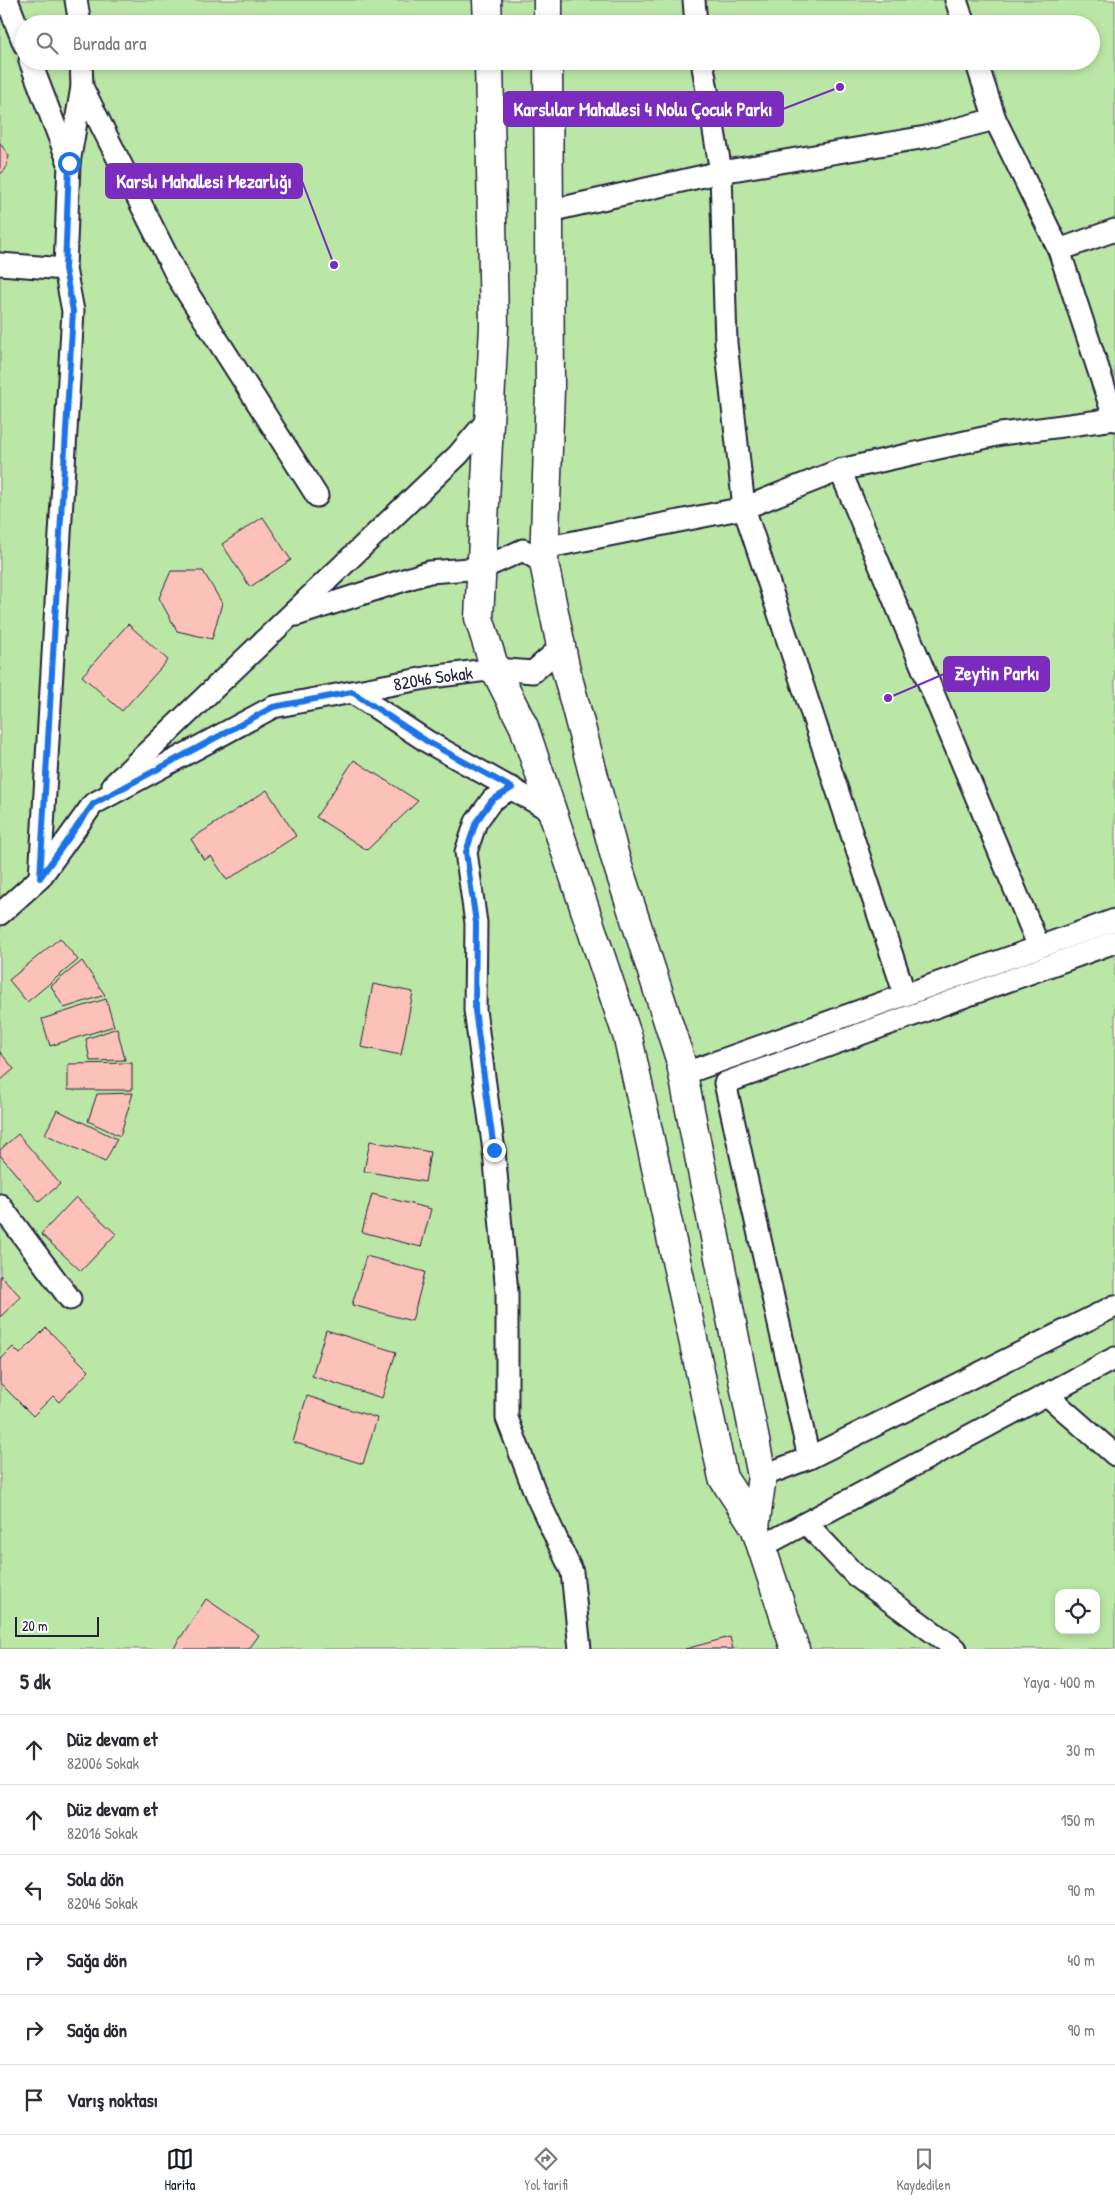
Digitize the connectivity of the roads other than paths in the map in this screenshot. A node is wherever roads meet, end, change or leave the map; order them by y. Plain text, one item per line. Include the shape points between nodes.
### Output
1 (7, 0) edge
2 (76, 0) edge
3 (487, 0) edge
4 (548, 0) edge
5 (694, 0) edge
6 (956, 0) edge
7 (78, 15) edge
8 (488, 15) edge
9 (548, 15) edge
10 (695, 15) edge
11 (961, 15) edge
12 (15, 21) edge
13 (33, 70) edge
14 (81, 70) edge
15 (489, 70) edge
16 (548, 70) edge
17 (704, 70) edge
18 (979, 70) edge
19 (82, 87) junction
20 (995, 119) junction
21 (69, 163) junction
22 (722, 172) junction
23 (549, 211) junction
24 (1115, 230) edge
25 (1059, 250) junction
26 (0, 264) edge
27 (65, 269) junction
28 (490, 417) junction
29 (1115, 419) edge
30 (840, 470) junction
31 (317, 496) dead end
32 (744, 508) junction
33 (544, 556) junction
34 (483, 568) junction
35 (290, 616) junction
36 (561, 647) junction
37 (494, 669) junction
38 (352, 692) junction
39 (512, 788) junction
40 (93, 804) junction
41 (552, 812) junction
42 (40, 878) junction
43 (0, 914) edge
44 (1115, 920) edge
45 (1115, 942) edge
46 (1039, 947) junction
47 (905, 995) junction
48 (683, 1074) junction
49 (0, 1205) edge
50 (70, 1299) dead end
51 (1115, 1306) edge
52 (1115, 1358) edge
53 (1047, 1395) junction
54 (1115, 1455) edge
55 (809, 1458) junction
56 (762, 1476) junction
57 (806, 1523) junction
58 (758, 1537) junction
59 (580, 1649) edge
60 (795, 1649) edge
61 (956, 1649) edge

1 - 12 street
2 - 7 street
3 - 8 main road
4 - 9 main road
5 - 10 street
6 - 11 street
13 - 21 street
14 - 19 street
15 - 28 main road via 494,326
16 - 23 main road
17 - 22 street
18 - 20 street
19 - 21 street
19 - 31 street via 178,278
20 - 22 street via 926,137
20 - 25 street
21 - 27 street
22 - 23 street
22 - 32 street via 726,343
23 - 33 main road via 550,389
24 - 25 street
25 - 29 street
26 - 27 street
27 - 42 street via 73,311
28 - 34 main road
28 - 35 street via 458,456
29 - 30 street via 1001,434
30 - 32 street
30 - 46 street
32 - 33 street
32 - 47 street
33 - 34 street via 523,550
33 - 36 main road
34 - 35 street via 429,572
34 - 37 main road via 479,618
35 - 40 street
36 - 37 street, 82046 Sokak via 533,672
36 - 48 main road via 615,857
37 - 38 street, 82046 Sokak
37 - 41 main road via 524,727
38 - 39 street via 428,742
38 - 40 street, 82046 Sokak via 273,707
39 - 41 street
39 - 59 street via 492,800 476,822 466,852 476,923 475,1010 494,1150 508,1293 507,1418 536,1495 572,1572
40 - 42 street, 82046 Sokak
41 - 58 main road via 628,1038 723,1478
42 - 43 street, 82046 Sokak
44 - 46 street
45 - 55 street via 725,1083
46 - 47 street
47 - 48 street
48 - 56 main road
49 - 50 street
51 - 55 street
52 - 53 street
53 - 54 street
53 - 57 street
55 - 56 street
56 - 58 main road
57 - 58 street
57 - 61 street via 856,1576
58 - 60 main road

